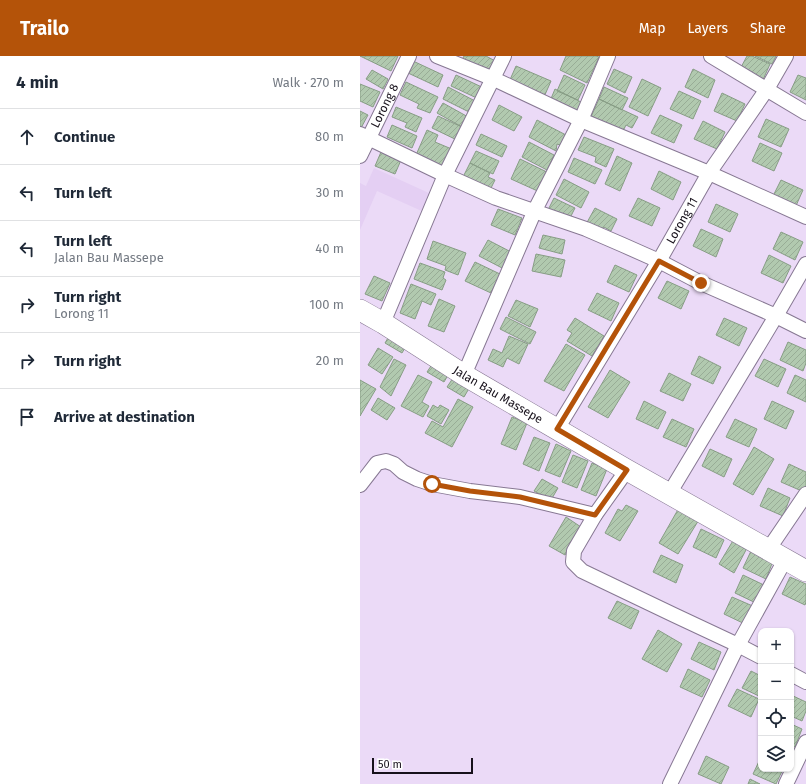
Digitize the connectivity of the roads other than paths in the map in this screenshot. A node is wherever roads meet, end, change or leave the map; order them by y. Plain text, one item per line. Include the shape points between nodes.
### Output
1 (409, 56) edge
2 (437, 56) edge
3 (504, 56) edge
4 (608, 56) edge
5 (711, 56) edge
6 (786, 56) edge
7 (494, 78) junction
8 (767, 89) junction
9 (806, 113) edge
10 (581, 120) junction
11 (364, 136) edge
12 (360, 156) edge
13 (710, 173) junction
14 (445, 175) junction
15 (535, 210) junction
16 (806, 217) edge
17 (659, 261) junction
18 (806, 264) edge
19 (360, 310) edge
20 (776, 316) junction
21 (383, 323) junction
22 (806, 331) edge
23 (464, 375) junction
24 (557, 429) junction
25 (627, 470) junction
26 (360, 485) edge
27 (669, 494) junction
28 (806, 494) edge
29 (595, 515) junction
30 (777, 555) junction
31 (806, 571) edge
32 (738, 645) junction
33 (758, 655) edge
34 (794, 676) edge
35 (806, 682) edge
36 (806, 742) edge
37 (670, 784) edge
38 (786, 784) edge

1 - 11 street, Lorong 8
2 - 7 street
3 - 7 street
4 - 10 street
5 - 8 street
6 - 8 street, Lorong 11
7 - 10 street
7 - 14 street
8 - 9 street
8 - 13 street, Lorong 11
10 - 13 street
10 - 15 street
11 - 12 street, Lorong 8
11 - 14 street
13 - 16 street
13 - 17 street, Lorong 11
14 - 15 street via 496,198
14 - 21 street
15 - 17 street
15 - 23 street
17 - 20 street via 701,283
17 - 24 street, Lorong 11
18 - 20 street
19 - 21 main road, Jalan Bau Massepe
20 - 22 street
20 - 27 street
21 - 23 main road, Jalan Bau Massepe
23 - 24 main road, Jalan Bau Massepe
24 - 25 main road, Jalan Bau Massepe
25 - 27 main road, Jalan Bau Massepe
25 - 29 street
26 - 29 street via 377,463 386,462 432,484 520,497
27 - 30 main road, Jalan Bau Massepe
28 - 30 street
29 - 32 street via 574,551 573,562 582,571
30 - 31 main road, Jalan Bau Massepe
30 - 32 street
32 - 33 street
32 - 37 street
34 - 35 street
36 - 38 street

